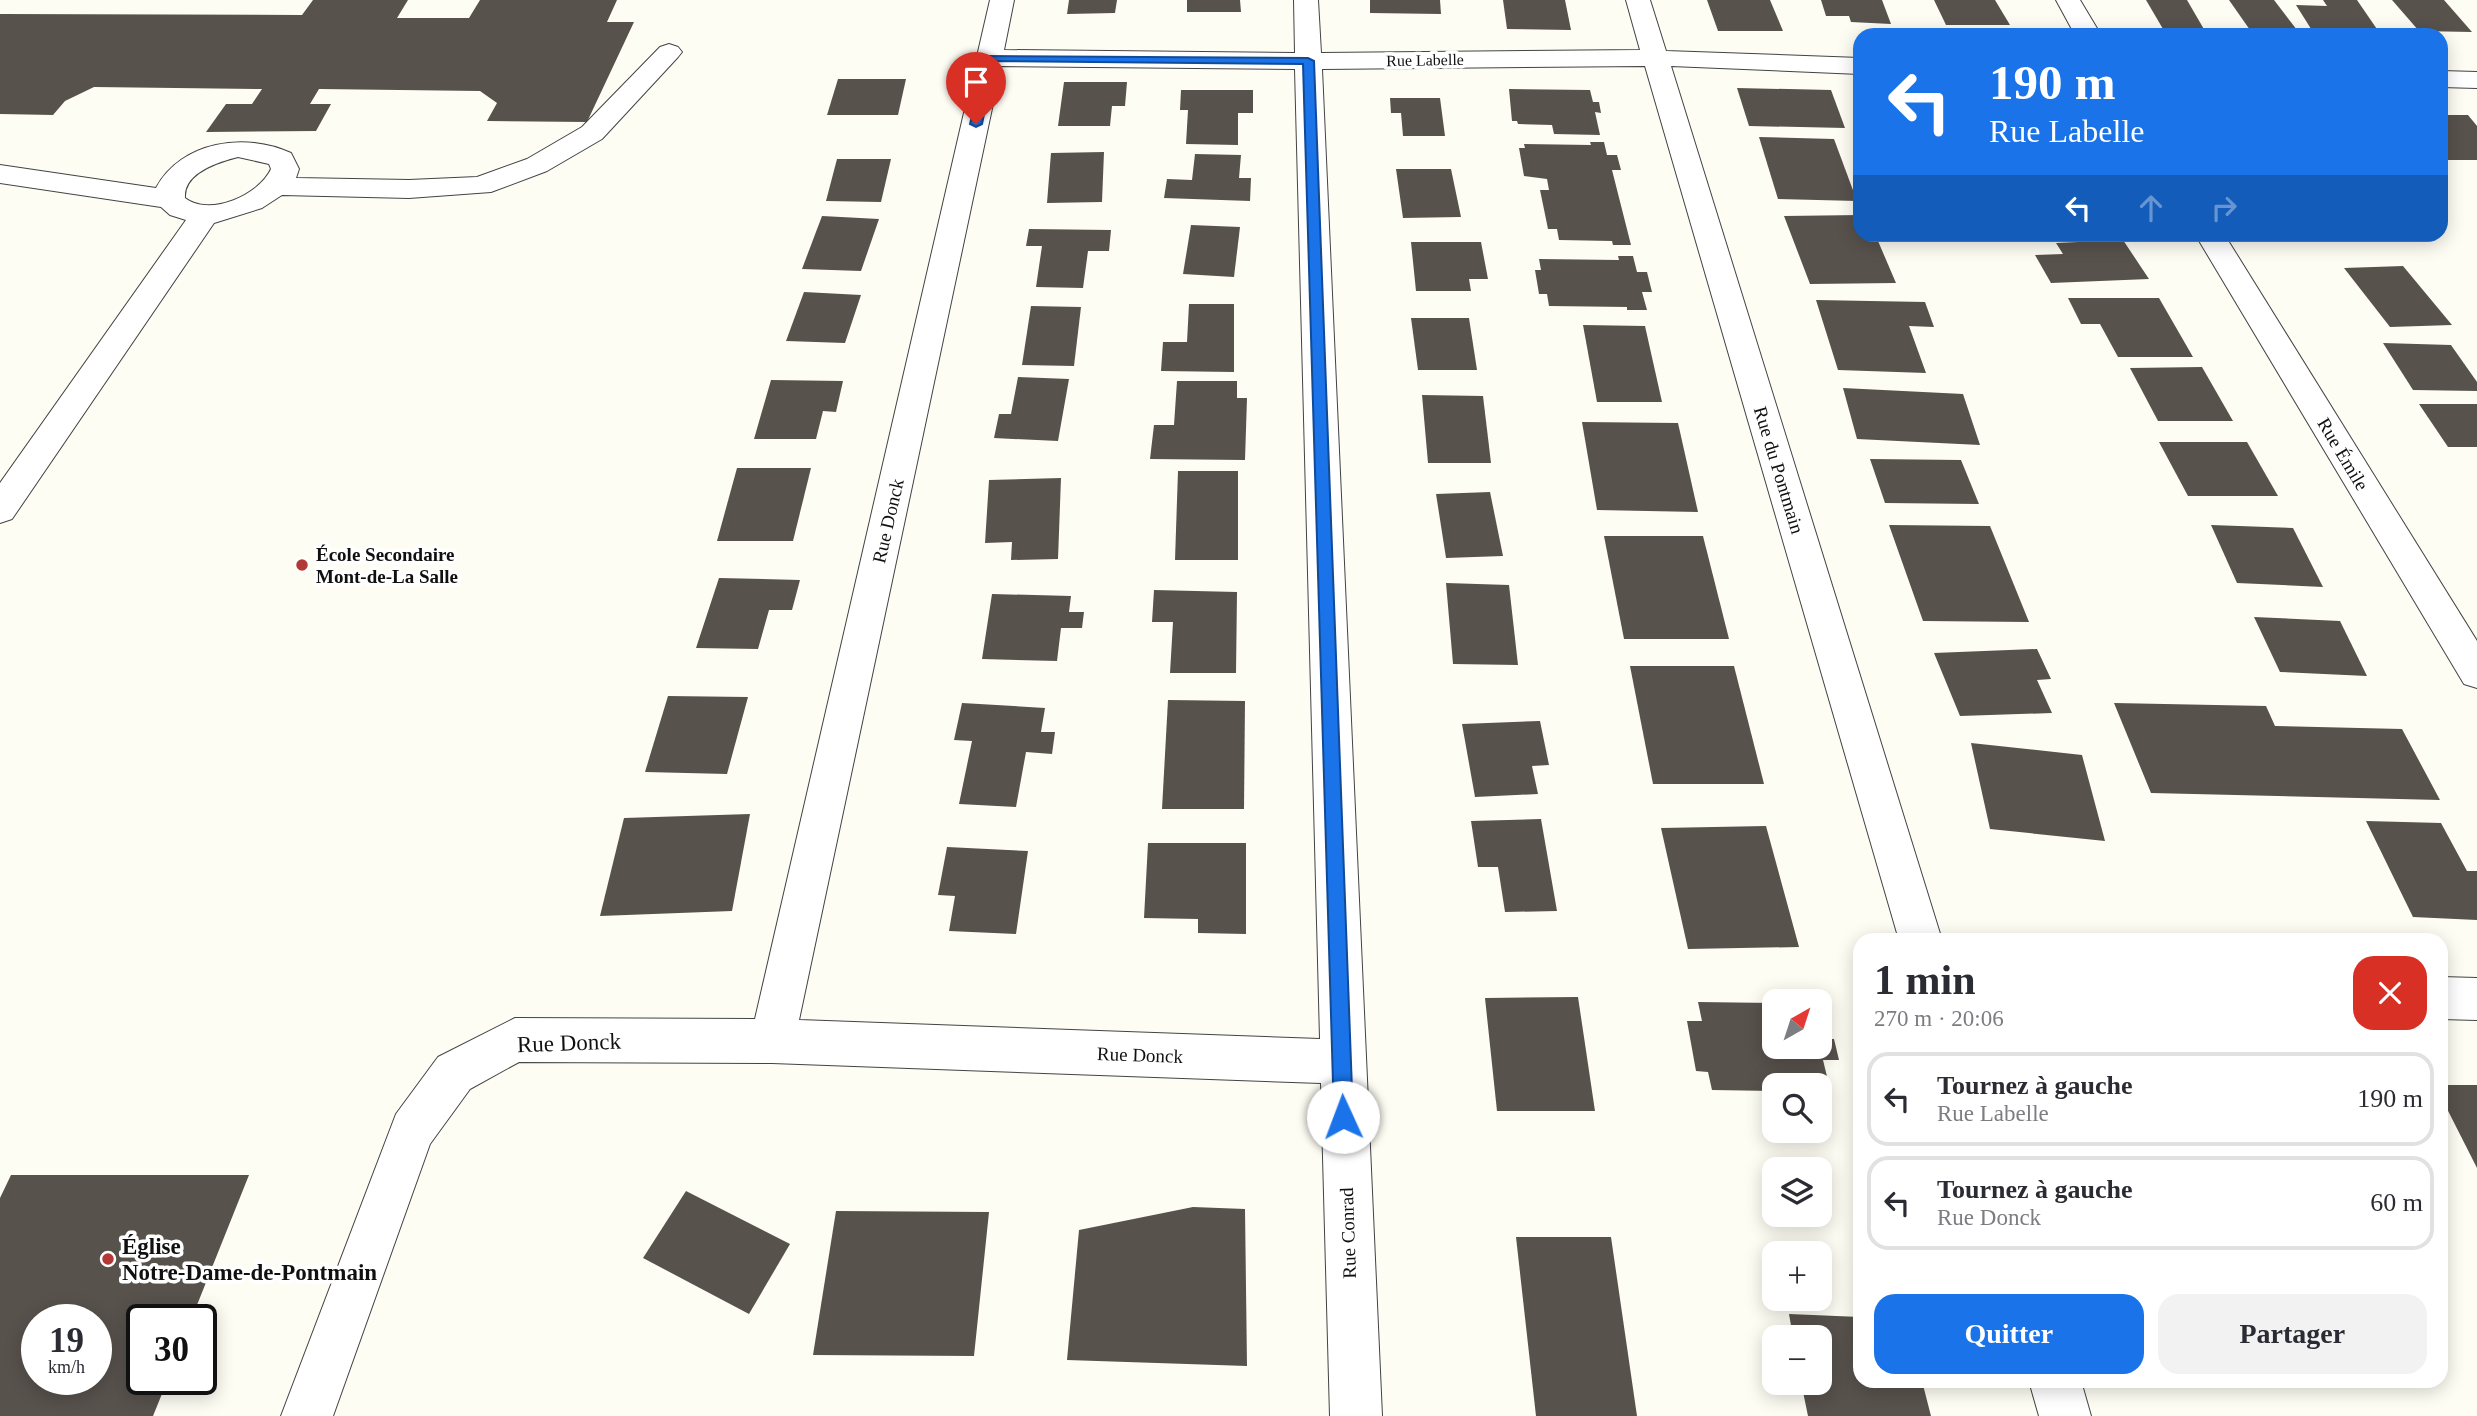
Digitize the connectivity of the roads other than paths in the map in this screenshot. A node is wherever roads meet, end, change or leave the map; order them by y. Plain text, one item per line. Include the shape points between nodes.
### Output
1 (1002, 0) edge
2 (1306, 0) edge
3 (1638, 0) edge
4 (2068, 0) edge
5 (2084, 28) edge
6 (669, 52) dead end
7 (991, 58) junction
8 (1656, 58) junction
9 (1308, 61) junction
10 (1853, 66) edge
11 (2448, 79) edge
12 (2477, 80) edge
13 (0, 174) edge
14 (278, 186) junction
15 (170, 199) junction
16 (205, 214) junction
17 (2214, 242) edge
18 (0, 510) edge
19 (2477, 673) edge
20 (1919, 933) edge
21 (2448, 998) edge
22 (2477, 999) edge
23 (772, 1041) junction
24 (1341, 1062) junction
25 (2057, 1388) edge
26 (307, 1416) edge
27 (1356, 1416) edge
28 (2066, 1416) edge

1 - 7 street, Rue Donck
2 - 9 street, Rue Conrad
3 - 8 street, Rue du Pontmain
4 - 5 street
6 - 14 street via 592,133 537,164 481,186
7 - 9 street, Rue Labelle
7 - 23 street, Rue Donck
8 - 9 street, Rue Labelle
8 - 10 street, Rue Labelle
8 - 20 street, Rue du Pontmain
9 - 24 street, Rue Conrad
11 - 12 street
13 - 15 street
14 - 15 street via 285,175 280,157 238,149 186,169 169,189
14 - 16 street via 246,206
15 - 16 street via 188,213
16 - 18 street
17 - 19 street, Rue Émile
21 - 22 street
23 - 24 street, Rue Donck
23 - 26 street, Rue Donck via 515,1040 454,1073 412,1130
24 - 27 street, Rue Conrad
25 - 28 street

